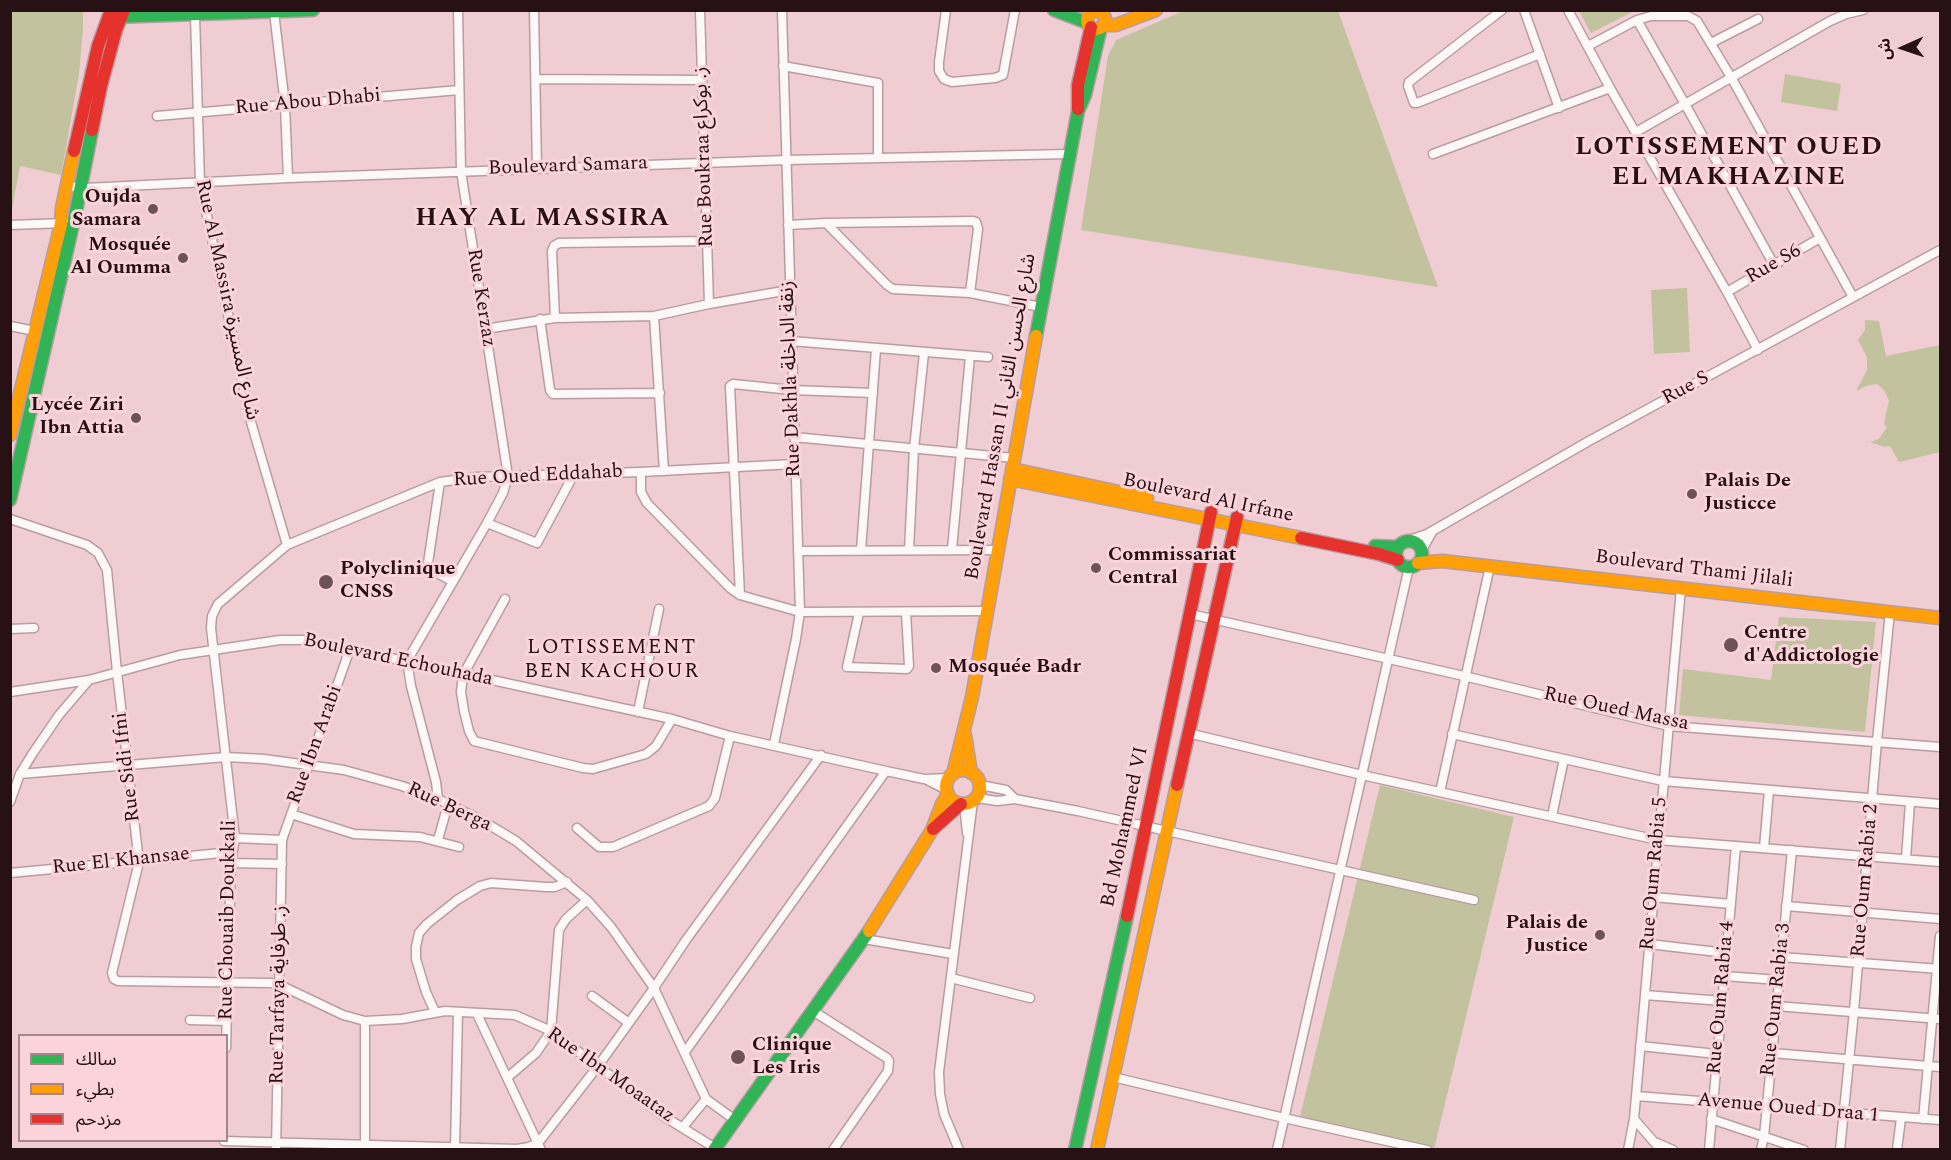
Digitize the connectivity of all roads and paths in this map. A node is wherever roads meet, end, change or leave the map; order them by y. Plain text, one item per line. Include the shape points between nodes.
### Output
1 (313, 10) edge
2 (458, 10) edge
3 (534, 10) edge
4 (700, 10) edge
5 (782, 10) edge
6 (945, 10) edge
7 (1015, 10) edge
8 (1156, 10) edge
9 (1502, 10) edge
10 (1524, 10) edge
11 (1568, 10) edge
12 (1863, 10) edge
13 (1055, 11) edge
14 (1116, 11) edge
15 (274, 12) junction
16 (116, 14) edge
17 (195, 15) junction
18 (1096, 18) edge
19 (1758, 19) dead end
20 (1637, 20) junction
21 (1711, 44) junction
22 (1588, 46) junction
23 (1540, 54) junction
24 (783, 66) junction
25 (1731, 77) junction
26 (536, 79) junction
27 (702, 80) junction
28 (1610, 88) junction
29 (459, 90) junction
30 (1686, 104) junction
31 (285, 105) junction
32 (1559, 108) junction
33 (198, 112) junction
34 (157, 116) dead end
35 (1636, 132) junction
36 (1069, 154) junction
37 (1433, 154) dead end
38 (878, 157) junction
39 (786, 160) junction
40 (705, 163) junction
41 (537, 169) junction
42 (461, 171) junction
43 (288, 178) junction
44 (200, 183) junction
45 (67, 186) junction
46 (81, 188) junction
47 (74, 220) junction
48 (826, 223) junction
49 (61, 224) junction
50 (10, 225) edge
51 (788, 225) junction
52 (1820, 238) junction
53 (708, 241) junction
54 (1941, 250) edge
55 (1774, 265) junction
56 (789, 290) junction
57 (1727, 292) junction
58 (970, 293) junction
59 (1853, 297) junction
60 (709, 304) junction
61 (1041, 307) junction
62 (654, 316) junction
63 (555, 318) junction
64 (540, 319) junction
65 (10, 326) edge
66 (485, 329) junction
67 (35, 331) junction
68 (791, 341) junction
69 (876, 349) junction
70 (1758, 350) junction
71 (924, 353) junction
72 (970, 356) junction
73 (988, 357) dead end
74 (792, 390) junction
75 (660, 393) junction
76 (873, 393) junction
77 (15, 394) edge
78 (10, 435) edge
79 (794, 437) junction
80 (869, 444) junction
81 (914, 448) junction
82 (961, 453) junction
83 (795, 464) junction
84 (734, 468) junction
85 (1012, 469) junction
86 (664, 471) junction
87 (641, 472) junction
88 (574, 474) junction
89 (508, 476) junction
90 (440, 482) junction
91 (10, 500) edge
92 (1211, 515) junction
93 (10, 519) edge
94 (1236, 521) junction
95 (487, 523) junction
96 (1432, 531) junction
97 (1403, 544) junction
98 (287, 545) junction
99 (952, 549) junction
100 (861, 550) junction
101 (909, 550) junction
102 (997, 550) junction
103 (798, 551) junction
104 (1414, 558) junction
105 (1490, 566) junction
106 (452, 582) junction
107 (1681, 588) junction
108 (740, 595) junction
109 (505, 599) dead end
110 (659, 609) dead end
111 (986, 611) junction
112 (800, 612) junction
113 (906, 612) junction
114 (1890, 612) junction
115 (859, 613) junction
116 (1190, 614) junction
117 (1941, 618) edge
118 (1214, 619) junction
119 (34, 628) dead end
120 (10, 629) edge
121 (213, 649) junction
122 (350, 649) junction
123 (1389, 660) junction
124 (407, 661) junction
125 (117, 672) junction
126 (463, 675) junction
127 (1464, 676) junction
128 (88, 680) junction
129 (10, 692) edge
130 (638, 712) junction
131 (672, 719) junction
132 (1669, 726) junction
133 (964, 731) junction
134 (1188, 733) junction
135 (1452, 734) junction
136 (730, 736) junction
137 (1877, 741) junction
138 (774, 744) junction
139 (1941, 747) edge
140 (821, 755) junction
141 (226, 757) junction
142 (1564, 759) junction
143 (310, 764) junction
144 (128, 766) junction
145 (885, 771) junction
146 (971, 772) junction
147 (20, 774) junction
148 (1362, 775) junction
149 (951, 776) junction
150 (924, 779) junction
151 (1664, 781) junction
152 (1769, 790) junction
153 (947, 792) junction
154 (1440, 792) junction
155 (971, 798) junction
156 (1873, 798) junction
157 (438, 799) junction
158 (1015, 799) junction
159 (10, 802) edge
160 (1910, 802) junction
161 (448, 804) junction
162 (1941, 804) edge
163 (291, 814) junction
164 (1552, 816) junction
165 (1147, 826) junction
166 (577, 828) dead end
167 (932, 830) junction
168 (1168, 831) junction
169 (235, 838) junction
170 (282, 840) junction
171 (438, 840) junction
172 (1658, 840) junction
173 (1736, 846) junction
174 (459, 847) dead end
175 (1764, 848) junction
176 (1792, 850) junction
177 (232, 852) junction
178 (1867, 856) junction
179 (1906, 859) junction
180 (139, 862) junction
181 (1941, 862) edge
182 (231, 863) junction
183 (282, 864) junction
184 (1340, 869) junction
185 (10, 873) edge
186 (567, 882) junction
187 (1653, 897) junction
188 (587, 900) junction
189 (1474, 900) dead end
190 (1731, 904) junction
191 (1786, 906) junction
192 (1863, 912) junction
193 (1941, 919) edge
194 (1941, 936) edge
195 (864, 939) junction
196 (1649, 944) junction
197 (1726, 953) junction
198 (953, 954) junction
199 (1781, 957) junction
200 (1859, 963) junction
201 (1939, 969) edge
202 (1724, 976) junction
203 (951, 978) junction
204 (1779, 980) junction
205 (228, 983) junction
206 (280, 985) junction
207 (654, 988) junction
208 (1645, 995) junction
209 (592, 996) dead end
210 (1030, 998) dead end
211 (1722, 1001) junction
212 (1776, 1006) junction
213 (813, 1011) junction
214 (1854, 1011) junction
215 (435, 1012) junction
216 (458, 1012) junction
217 (477, 1014) junction
218 (1937, 1018) edge
219 (190, 1020) dead end
220 (227, 1021) junction
221 (365, 1021) junction
222 (629, 1023) junction
223 (551, 1031) junction
224 (227, 1034) edge
225 (1640, 1046) junction
226 (685, 1052) junction
227 (1772, 1053) junction
228 (1717, 1054) junction
229 (1849, 1059) junction
230 (1929, 1065) junction
231 (598, 1066) junction
232 (1941, 1067) edge
233 (508, 1077) junction
234 (1113, 1077) junction
235 (1636, 1096) junction
236 (706, 1099) junction
237 (1713, 1102) junction
238 (1767, 1107) junction
239 (1844, 1113) junction
240 (1284, 1118) junction
241 (1901, 1118) junction
242 (1634, 1119) junction
243 (1711, 1119) junction
244 (1923, 1119) junction
245 (735, 1120) junction
246 (1941, 1120) edge
247 (683, 1128) junction
248 (1764, 1136) junction
249 (228, 1141) edge
250 (1654, 1142) junction
251 (276, 1146) edge
252 (540, 1146) edge
253 (365, 1147) edge
254 (455, 1148) edge
255 (714, 1149) edge
256 (833, 1149) edge
257 (958, 1149) edge
258 (1076, 1149) edge
259 (1097, 1149) edge
260 (1277, 1149) edge
261 (1427, 1149) edge
262 (1628, 1149) edge
263 (1661, 1149) edge
264 (1673, 1149) edge
265 (1709, 1149) edge
266 (1761, 1149) edge
267 (1804, 1149) edge
268 (1840, 1149) edge
269 (1897, 1149) edge

1 - 15 street
2 - 29 street, Rue Kerzaz
3 - 26 street
4 - 27 street, Rue Boukraa ز. بوكراع
5 - 24 street, Rue Dakhla زنقة الداخلة
6 - 7 street via 939,71 944,80 952,82 1003,75
8 - 18 street via 1116,25
9 - 23 street via 1409,82 1414,103
10 - 23 street
11 - 22 street
12 - 25 street via 1830,21
13 - 18 street
14 - 18 street
15 - 17 street
15 - 31 street
16 - 17 street
16 - 45 street via 90,78
16 - 46 street
17 - 33 street, Rue Al Massira شارع المسيرة
18 - 36 street, Boulevard Hassan II شارع الحسن الثاني via 1078,85 1078,111
19 - 21 street
20 - 21 street via 1651,15 1688,16 1697,21
20 - 22 street
20 - 30 street
21 - 25 street
22 - 28 street
23 - 32 street
24 - 38 street via 878,83
24 - 39 street, Rue Dakhla زنقة الداخلة
25 - 30 street
25 - 52 street
26 - 27 street
26 - 41 street
27 - 40 street, Rue Boukraa ز. بوكراع
28 - 32 street
28 - 35 street
29 - 31 street, Rue Abou Dhabi
29 - 42 street, Rue Kerzaz
30 - 35 street
30 - 55 street
31 - 33 street, Rue Abou Dhabi
31 - 43 street
32 - 37 street
33 - 34 street, Rue Abou Dhabi
33 - 44 street, Rue Al Massira شارع المسيرة
35 - 57 street
36 - 38 street, Boulevard Samara
36 - 61 street, Boulevard Hassan II شارع الحسن الثاني
38 - 39 street, Boulevard Samara
39 - 40 street, Boulevard Samara
39 - 51 street, Rue Dakhla زنقة الداخلة
40 - 41 street, Boulevard Samara
40 - 53 street, Rue Boukraa ز. بوكراع
41 - 42 street, Boulevard Samara
42 - 43 street, Boulevard Samara
42 - 66 street, Rue Kerzaz
43 - 44 street, Boulevard Samara
44 - 46 street, Boulevard Samara
44 - 98 street, Rue Al Massira شارع المسيرة via 251,422
45 - 46 street, Boulevard Samara
45 - 49 street
46 - 47 street
47 - 49 street
47 - 91 street
48 - 51 street
48 - 58 street via 893,289
48 - 58 street via 976,222
49 - 50 street
49 - 67 street
51 - 56 street, Rue Dakhla زنقة الداخلة
52 - 55 street, Rue S6
52 - 59 street
53 - 60 street, Rue Boukraa ز. بوكراع
53 - 63 street via 559,243 552,251
54 - 59 street, Rue S
55 - 57 street, Rue S6
56 - 60 street
56 - 68 street, Rue Dakhla زنقة الداخلة
57 - 70 street
58 - 61 street
59 - 70 street, Rue S
60 - 62 street
61 - 85 street, Boulevard Hassan II شارع الحسن الثاني
62 - 63 street
62 - 75 street
63 - 64 street
64 - 66 street
64 - 75 street via 553,394
65 - 67 street
66 - 89 street, Rue Kerzaz
67 - 77 street
68 - 69 street
68 - 74 street, Rue Dakhla زنقة الداخلة
69 - 71 street
69 - 76 street
70 - 96 street, Rue S
71 - 72 street
71 - 81 street
72 - 73 street
72 - 82 street
74 - 76 street
74 - 79 street, Rue Dakhla زنقة الداخلة
74 - 84 street via 731,384
75 - 86 street
76 - 80 street
77 - 78 street
79 - 80 street
79 - 83 street, Rue Dakhla زنقة الداخلة
80 - 81 street
80 - 100 street
81 - 82 street
81 - 101 street
82 - 85 street
82 - 99 street
83 - 84 street, Rue Oued Eddahab
83 - 103 street, Rue Dakhla زنقة الداخلة
84 - 86 street, Rue Oued Eddahab
84 - 108 street
85 - 92 street, Boulevard Al Irfane
85 - 102 street, Boulevard Hassan II شارع الحسن الثاني
86 - 87 street, Rue Oued Eddahab
87 - 88 street, Rue Oued Eddahab
87 - 108 street via 641,492 647,503
88 - 89 street, Rue Oued Eddahab
88 - 95 street via 537,543
89 - 90 street, Rue Oued Eddahab
89 - 95 street
90 - 98 street, Rue Oued Eddahab
90 - 106 street via 428,563 433,571
92 - 94 street, Boulevard Al Irfane
92 - 116 street, Bd Mohammed VI
93 - 125 street, Rue Sidi Ifni via 87,544 102,559 107,570
94 - 97 street, Boulevard Al Irfane via 1381,547
94 - 104 street, Boulevard Al Irfane via 1379,554
94 - 118 street, Bd Mohammed VI
95 - 106 street
96 - 97 street, Rue S
96 - 104 street
97 - 104 street via 1396,551
97 - 104 street via 1419,544
98 - 121 street, Rue Oued Eddahab via 218,604 212,616
99 - 101 street
99 - 102 street
100 - 101 street
100 - 103 street
102 - 111 street, Boulevard Hassan II شارع الحسن الثاني
103 - 112 street, Rue Dakhla زنقة الداخلة
104 - 105 street, Boulevard Thami Jilali
104 - 123 street
105 - 107 street, Boulevard Thami Jilali
105 - 127 street
106 - 124 street
107 - 114 street, Boulevard Thami Jilali
107 - 132 street, Rue Oum Rabia 5
108 - 112 street
109 - 126 street
110 - 130 street
111 - 113 street
111 - 133 street, Boulevard Hassan II شارع الحسن الثاني
112 - 115 street
112 - 138 street, Rue Dakhla زنقة الداخلة
113 - 115 street
113 - 115 street via 907,669 848,667
114 - 117 street, Boulevard Thami Jilali
114 - 137 street, Rue Oum Rabia 2
116 - 118 street, Rue Oued Massa
116 - 165 street, Bd Mohammed VI
118 - 123 street, Rue Oued Massa
118 - 134 street, Bd Mohammed VI
119 - 120 street
121 - 122 street, Boulevard Echouhada via 294,639
121 - 125 street, Boulevard Echouhada
121 - 141 street, Rue Chouaib Doukkali
122 - 124 street, Boulevard Echouhada
122 - 143 street, Rue Ibn Arabi
123 - 127 street, Rue Oued Massa
123 - 148 street
124 - 126 street, Boulevard Echouhada
124 - 157 street
125 - 128 street, Boulevard Echouhada
125 - 144 street, Rue Sidi Ifni
126 - 130 street, Boulevard Echouhada
126 - 131 street via 464,711 474,741 583,768 593,769 646,754 656,746
127 - 132 street, Rue Oued Massa
127 - 135 street
128 - 129 street, Boulevard Echouhada
128 - 147 street
130 - 131 street, Boulevard Echouhada
131 - 136 street, Boulevard Echouhada
132 - 137 street, Rue Oued Massa
132 - 151 street, Rue Oum Rabia 5
133 - 146 street, Boulevard Hassan II شارع الحسن الثاني
133 - 149 street, Boulevard Hassan II شارع الحسن الثاني
134 - 148 street
134 - 168 street, Bd Mohammed VI
135 - 142 street
135 - 154 street
136 - 138 street, Boulevard Echouhada
136 - 166 street via 715,798 706,809 613,848 599,847
137 - 139 street, Rue Oued Massa
137 - 156 street, Rue Oum Rabia 2
138 - 140 street, Boulevard Echouhada
140 - 145 street, Boulevard Echouhada
140 - 207 street
141 - 143 street, Rue Berga
141 - 144 street, Rue Berga
141 - 169 street, Rue Chouaib Doukkali
142 - 151 street
142 - 164 street
143 - 157 street, Rue Berga via 344,770
143 - 163 street, Rue Ibn Arabi
144 - 147 street, Rue Berga
144 - 180 street, Rue Sidi Ifni
145 - 150 street, Boulevard Echouhada
145 - 226 street
146 - 149 street
146 - 155 street via 976,777
147 - 159 street
148 - 154 street
148 - 184 street
149 - 150 street, Boulevard Echouhada
149 - 153 street
150 - 153 street, Boulevard Echouhada
151 - 152 street
151 - 172 street, Rue Oum Rabia 5
152 - 156 street
152 - 175 street
153 - 155 street via 954,801
153 - 167 street
154 - 164 street
155 - 158 street
155 - 158 street via 1006,790
155 - 167 street
155 - 198 street
156 - 160 street
156 - 178 street, Rue Oum Rabia 2
157 - 161 street, Rue Berga
158 - 165 street
160 - 162 street
160 - 179 street
161 - 171 street
161 - 186 street, Rue Berga via 516,842
163 - 170 street, Rue Ibn Arabi
163 - 171 street via 354,834
164 - 172 street
165 - 168 street
165 - 258 street, Bd Mohammed VI
167 - 195 street
168 - 184 street
168 - 234 street, Bd Mohammed VI
169 - 170 street
169 - 177 street, Rue Chouaib Doukkali
170 - 183 street, Rue Tarfaya ز. طرفاية
171 - 174 street
172 - 173 street
172 - 187 street, Rue Oum Rabia 5
173 - 175 street
173 - 190 street, Rue Oum Rabia 4
175 - 176 street
176 - 178 street
176 - 191 street, Rue Oum Rabia 3
177 - 180 street, Rue El Khansae
177 - 182 street, Rue Chouaib Doukkali
178 - 179 street
178 - 192 street, Rue Oum Rabia 2
179 - 181 street
180 - 185 street, Rue El Khansae
180 - 205 street, Rue Ibn Moaataz via 112,973 114,978
182 - 183 street
182 - 205 street, Rue Chouaib Doukkali
183 - 206 street, Rue Tarfaya ز. طرفاية
184 - 189 street
184 - 240 street
186 - 188 street, Rue Berga
186 - 215 street via 555,887 491,883 480,886 427,924 419,933 416,958
187 - 190 street
187 - 196 street, Rue Oum Rabia 5
188 - 207 street, Rue Berga
188 - 223 street via 560,930
190 - 197 street, Rue Oum Rabia 4
191 - 192 street
191 - 199 street, Rue Oum Rabia 3
192 - 193 street
192 - 200 street, Rue Oum Rabia 2
194 - 201 street
195 - 198 street
195 - 213 street
196 - 197 street
196 - 208 street, Rue Oum Rabia 5
197 - 202 street, Rue Oum Rabia 4
198 - 203 street
199 - 200 street
199 - 204 street, Rue Oum Rabia 3
200 - 201 street
200 - 214 street, Rue Oum Rabia 2
201 - 218 street
202 - 204 street
202 - 211 street, Rue Oum Rabia 4
203 - 210 street
203 - 257 street via 939,1072 948,1128
204 - 212 street, Rue Oum Rabia 3
205 - 206 street, Rue Ibn Moaataz
205 - 220 street, Rue Chouaib Doukkali
206 - 221 street, Rue Ibn Moaataz
206 - 251 street, Rue Tarfaya ز. طرفاية
207 - 222 street
207 - 226 street, Rue Berga
208 - 211 street
208 - 225 street, Rue Oum Rabia 5
209 - 222 street
211 - 228 street, Rue Oum Rabia 4
212 - 214 street
212 - 227 street, Rue Oum Rabia 3
213 - 245 street
213 - 256 street via 889,1061 888,1071
214 - 218 street
214 - 229 street, Rue Oum Rabia 2
215 - 216 street, Rue Ibn Moaataz
215 - 221 street, Rue Ibn Moaataz
216 - 217 street, Rue Ibn Moaataz
216 - 254 street
217 - 223 street, Rue Ibn Moaataz via 515,1016
217 - 233 street
218 - 230 street
219 - 220 street
220 - 224 street, Rue Chouaib Doukkali
221 - 253 street
222 - 231 street
223 - 231 street, Rue Ibn Moaataz
223 - 233 street via 536,1053
225 - 228 street
225 - 235 street, Rue Oum Rabia 5
226 - 236 street, Rue Berga
227 - 229 street
227 - 238 street, Rue Oum Rabia 3
228 - 237 street, Rue Oum Rabia 4
229 - 230 street
229 - 239 street, Rue Oum Rabia 2
230 - 232 street
230 - 244 street
231 - 247 street, Rue Ibn Moaataz
231 - 252 street
233 - 252 street
234 - 240 street
234 - 259 street, Bd Mohammed VI
235 - 237 street, Avenue Oued Draa 1
235 - 242 street, Rue Oum Rabia 5
236 - 245 street
236 - 247 street
237 - 238 street, Avenue Oued Draa 1
237 - 243 street, Rue Oum Rabia 4
238 - 239 street, Avenue Oued Draa 1
238 - 248 street, Rue Oum Rabia 3
239 - 241 street, Avenue Oued Draa 1
239 - 268 street, Rue Oum Rabia 2
240 - 260 street
240 - 261 street
241 - 244 street, Avenue Oued Draa 1
241 - 269 street
242 - 250 street
242 - 262 street, Rue Oum Rabia 5
243 - 248 street
243 - 265 street, Rue Oum Rabia 4
244 - 246 street, Avenue Oued Draa 1
245 - 255 street
247 - 255 street, Rue Ibn Moaataz
248 - 266 street, Rue Oum Rabia 3
248 - 267 street
249 - 251 street
250 - 263 street
250 - 264 street
251 - 253 street
252 - 254 street
253 - 254 street

